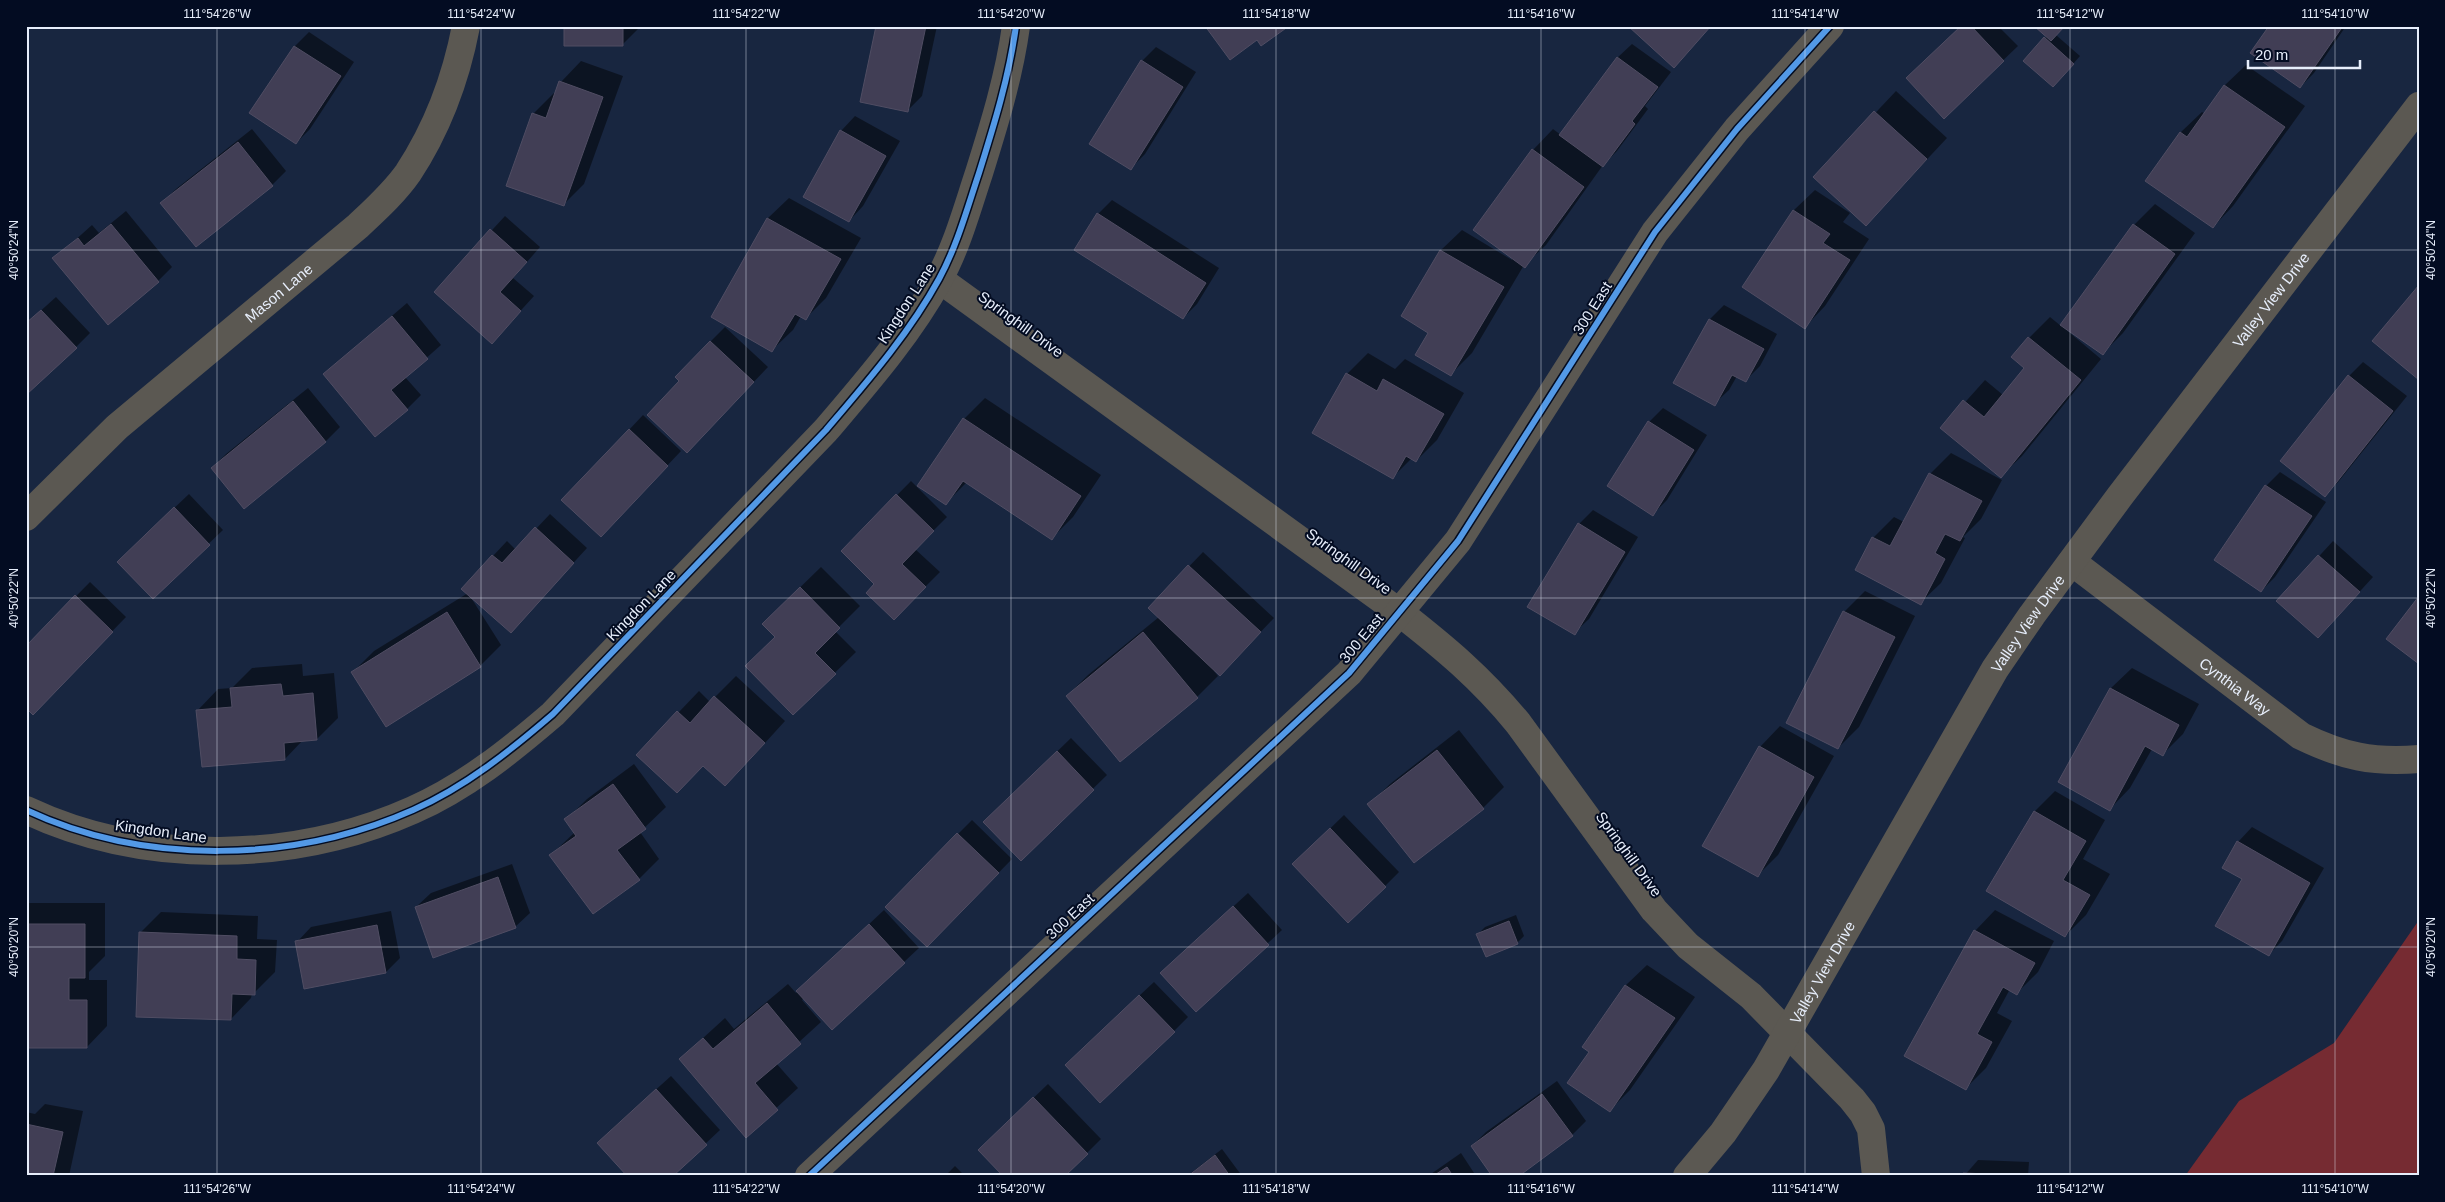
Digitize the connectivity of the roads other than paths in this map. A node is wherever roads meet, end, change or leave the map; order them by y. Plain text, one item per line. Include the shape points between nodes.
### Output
1 (466, 26) edge
2 (1016, 26) edge
3 (1830, 26) edge
4 (2419, 106) edge
5 (939, 279) junction
6 (26, 517) edge
7 (2072, 562) junction
8 (1399, 612) junction
9 (2419, 759) edge
10 (26, 810) edge
11 (1789, 1033) junction
12 (809, 1176) edge
13 (1687, 1176) edge
14 (1876, 1176) edge

1 - 6 street, Mason Lane via 459,63 426,141 407,174 385,201 117,427
2 - 5 street, Kingdon Lane via 1000,105 962,225
3 - 8 street, 300 East via 1737,128 1655,232 1458,541
4 - 7 street, Valley View Drive
5 - 8 street, Springhill Drive
5 - 10 street, Kingdon Lane via 891,351 826,430 553,714 508,752 460,785 413,810 361,830 307,844 254,851 195,851 138,843 88,832
7 - 9 street, Cynthia Way via 2301,736 2330,750 2361,759
7 - 11 street, Valley View Drive via 1995,669
8 - 11 street, Springhill Drive via 1456,656 1498,699 1674,934 1751,996
8 - 12 street, 300 East via 1349,673
11 - 13 street, Valley View Drive via 1723,1133
11 - 14 street, Springhill Drive via 1863,1112 1871,1130

